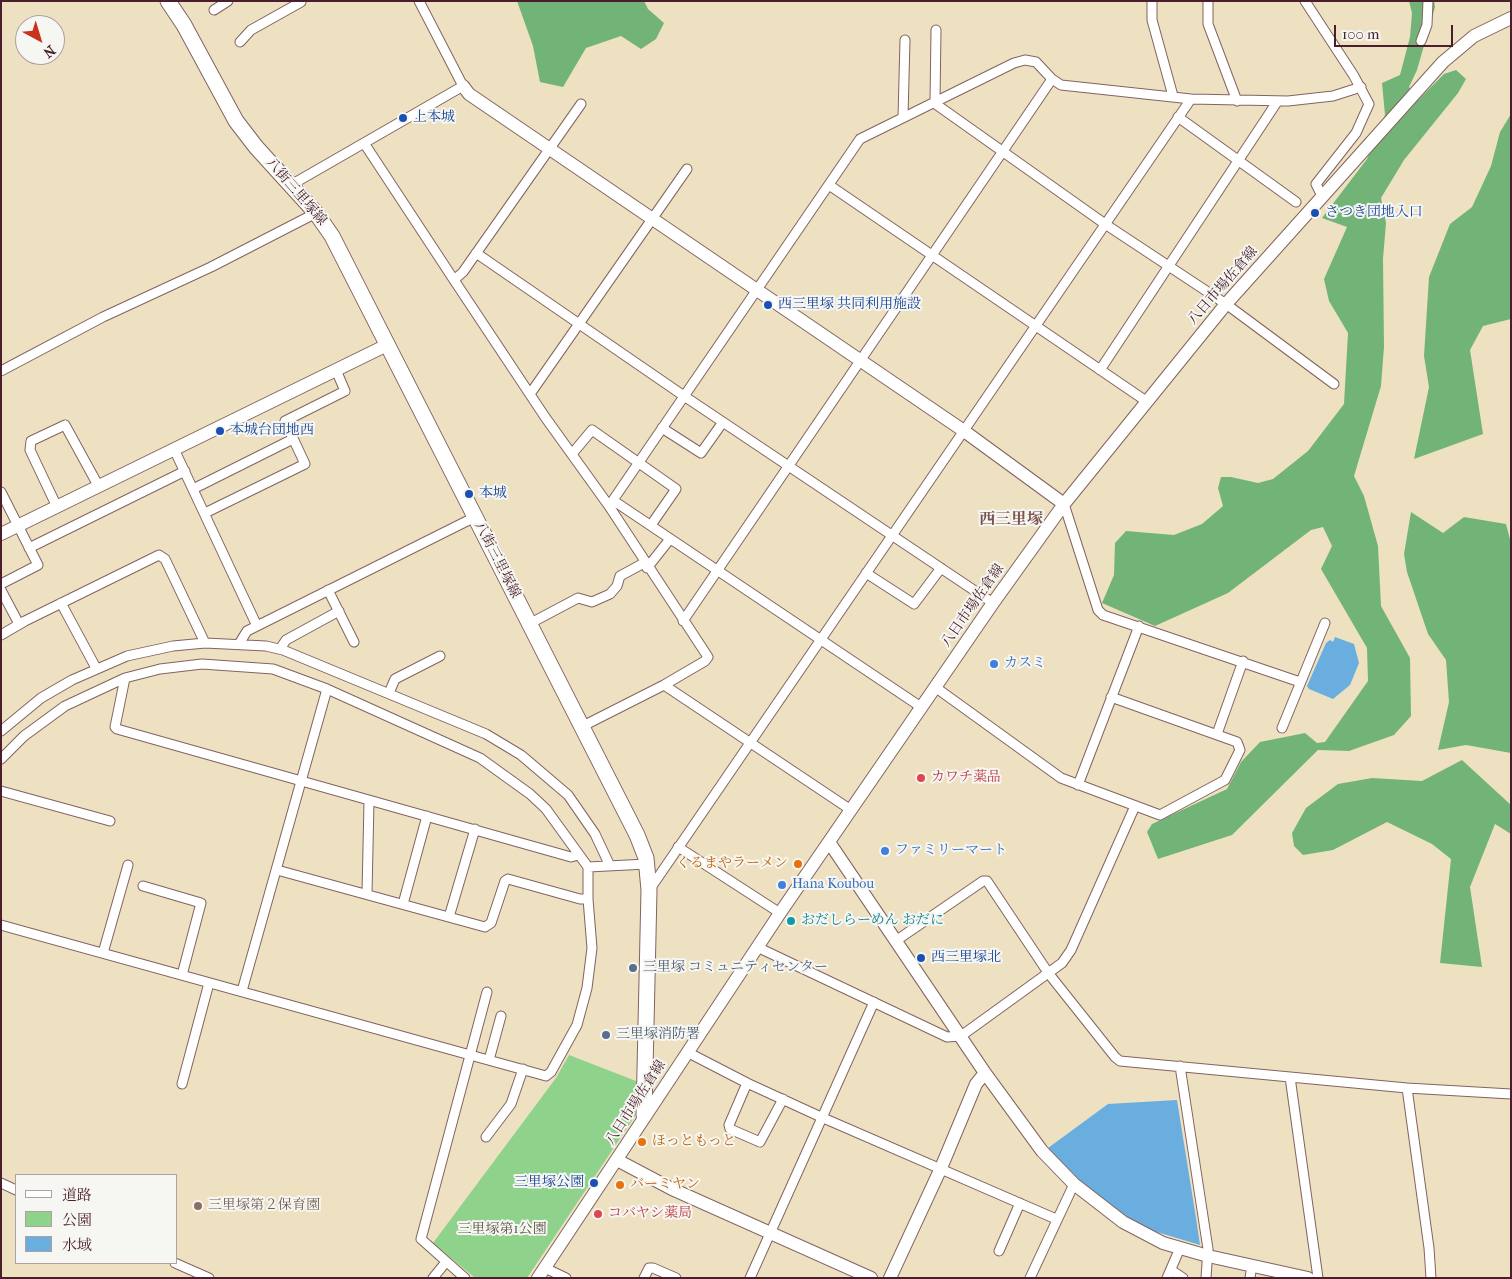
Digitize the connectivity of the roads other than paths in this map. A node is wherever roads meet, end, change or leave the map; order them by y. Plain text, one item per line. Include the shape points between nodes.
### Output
1 (168, 1) edge
2 (228, 1) edge
3 (419, 1) edge
4 (1152, 1) edge
5 (1208, 1) edge
6 (1305, 1) edge
7 (1428, 1) edge
8 (301, 2) edge
9 (214, 10) dead end
10 (1511, 18) edge
11 (936, 30) dead end
12 (905, 40) dead end
13 (240, 42) dead end
14 (1422, 42) dead end
15 (1052, 79) junction
16 (463, 86) junction
17 (1361, 87) junction
18 (1173, 96) junction
19 (1191, 99) junction
20 (935, 101) junction
21 (1237, 101) junction
22 (1277, 102) junction
23 (580, 104) dead end
24 (903, 117) junction
25 (1178, 117) junction
26 (364, 143) junction
27 (549, 148) junction
28 (1003, 151) junction
29 (1238, 160) junction
30 (687, 169) dead end
31 (291, 185) junction
32 (829, 185) junction
33 (1322, 196) junction
34 (1296, 202) dead end
35 (316, 212) junction
36 (653, 218) junction
37 (1105, 224) junction
38 (476, 253) junction
39 (932, 255) junction
40 (1168, 266) junction
41 (454, 280) junction
42 (757, 290) junction
43 (1226, 304) junction
44 (580, 324) junction
45 (1036, 326) junction
46 (387, 344) junction
47 (861, 361) junction
48 (336, 370) junction
49 (1100, 370) junction
50 (1, 371) edge
51 (1334, 384) dead end
52 (530, 394) junction
53 (684, 396) junction
54 (1146, 401) junction
55 (723, 422) junction
56 (662, 428) junction
57 (964, 431) junction
58 (293, 439) junction
59 (174, 450) junction
60 (572, 454) junction
61 (640, 462) junction
62 (789, 467) junction
63 (185, 471) junction
64 (99, 487) junction
65 (193, 489) junction
66 (1, 492) edge
67 (611, 504) junction
68 (1064, 504) junction
69 (58, 507) junction
70 (205, 513) junction
71 (476, 517) junction
72 (19, 526) junction
73 (651, 526) junction
74 (1, 534) edge
75 (892, 536) junction
76 (670, 539) junction
77 (29, 548) junction
78 (646, 565) junction
79 (941, 568) junction
80 (719, 571) junction
81 (866, 573) junction
82 (1, 584) edge
83 (1, 590) edge
84 (328, 590) junction
85 (61, 603) junction
86 (993, 603) junction
87 (338, 611) junction
88 (683, 621) junction
89 (1324, 623) dead end
90 (19, 624) junction
91 (529, 624) junction
92 (257, 626) junction
93 (1139, 626) junction
94 (1, 636) edge
95 (820, 640) junction
96 (354, 642) dead end
97 (205, 643) junction
98 (239, 644) junction
99 (280, 649) junction
100 (440, 656) dead end
101 (1243, 661) junction
102 (96, 668) junction
103 (125, 678) junction
104 (1300, 682) junction
105 (664, 685) junction
106 (935, 686) junction
107 (327, 689) junction
108 (389, 693) junction
109 (1112, 697) junction
110 (921, 707) junction
111 (581, 727) junction
112 (1282, 728) dead end
113 (1, 731) edge
114 (1217, 734) junction
115 (750, 743) junction
116 (1, 759) edge
117 (301, 780) junction
118 (1078, 785) junction
119 (1, 791) edge
120 (369, 801) junction
121 (1135, 806) junction
122 (850, 810) junction
123 (427, 816) junction
124 (110, 821) dead end
125 (475, 829) junction
126 (829, 842) junction
127 (678, 847) junction
128 (578, 855) junction
129 (647, 864) junction
130 (128, 865) dead end
131 (610, 866) junction
132 (588, 867) junction
133 (277, 870) junction
134 (143, 886) dead end
135 (649, 890) junction
136 (367, 894) junction
137 (588, 899) junction
138 (403, 904) junction
139 (780, 913) junction
140 (449, 917) junction
141 (1, 925) edge
142 (896, 940) junction
143 (757, 947) junction
144 (103, 953) junction
145 (1050, 974) junction
146 (182, 975) junction
147 (209, 983) junction
148 (242, 992) junction
149 (487, 992) dead end
150 (874, 1002) junction
151 (501, 1016) dead end
152 (961, 1036) junction
153 (687, 1052) junction
154 (470, 1054) junction
155 (489, 1060) junction
156 (1180, 1066) junction
157 (523, 1069) junction
158 (986, 1074) junction
159 (1290, 1077) junction
160 (748, 1083) junction
161 (182, 1084) dead end
162 (1407, 1088) junction
163 (1511, 1094) edge
164 (783, 1099) junction
165 (644, 1115) junction
166 (821, 1117) junction
167 (486, 1137) dead end
168 (617, 1160) junction
169 (941, 1168) junction
170 (1, 1183) edge
171 (1074, 1184) junction
172 (15, 1190) edge
173 (1020, 1203) junction
174 (1056, 1219) junction
175 (770, 1233) junction
176 (1180, 1248) junction
177 (999, 1251) dead end
178 (1208, 1256) junction
179 (446, 1262) junction
180 (177, 1264) edge
181 (1251, 1271) edge
182 (198, 1273) edge
183 (541, 1273) edge
184 (1169, 1274) edge
185 (209, 1278) edge
186 (433, 1278) edge
187 (465, 1278) edge
188 (566, 1278) edge
189 (644, 1278) edge
190 (676, 1278) edge
191 (750, 1278) edge
192 (871, 1278) edge
193 (890, 1278) edge
194 (1030, 1278) edge
195 (1183, 1278) edge
196 (1206, 1278) edge
197 (1308, 1278) edge
198 (1318, 1278) edge
199 (1431, 1278) edge

1 - 31 main road, 八街三里塚線 via 184,24 236,121
2 - 9 street
3 - 16 street
4 - 18 street via 1152,20
5 - 21 street via 1208,24
6 - 17 street
7 - 14 street
8 - 13 street via 251,30
10 - 33 street, 八日市場佐倉線 via 1474,36 1443,62
11 - 20 street
12 - 24 street
15 - 18 street via 1061,85
15 - 20 street via 1036,62 1025,60
15 - 28 street
16 - 26 street
16 - 27 street via 469,94
17 - 22 street via 1333,96
17 - 33 street via 1368,109 1356,133 1316,184
18 - 19 street
19 - 21 street
19 - 25 street
20 - 24 street
20 - 28 street
21 - 22 street
22 - 29 street
23 - 27 street
24 - 32 street via 860,138
25 - 29 street
25 - 37 street
26 - 31 street
26 - 41 street
27 - 36 street
27 - 38 street
28 - 37 street
28 - 39 street
29 - 34 street
29 - 40 street
30 - 36 street
31 - 35 main road, 八街三里塚線
32 - 39 street
32 - 42 street
33 - 43 street, 八日市場佐倉線
35 - 46 main road, 八街三里塚線 via 332,236
35 - 50 street
36 - 42 street
36 - 44 street
37 - 40 street
37 - 45 street
38 - 41 street
38 - 44 street
39 - 45 street
39 - 47 street
40 - 43 street
40 - 49 street
41 - 52 street
42 - 47 street
42 - 53 street
43 - 51 street
43 - 54 street, 八日市場佐倉線
44 - 52 street
44 - 53 street
45 - 49 street
45 - 57 street
46 - 48 street
46 - 71 main road, 八街三里塚線
47 - 57 street
47 - 62 street
48 - 58 street via 345,392 285,422
48 - 59 street
49 - 54 street
52 - 60 street
53 - 55 street
53 - 56 street
54 - 68 street, 八日市場佐倉線
55 - 56 street via 701,453
55 - 62 street
56 - 61 street
57 - 68 street
57 - 75 street
58 - 65 street
58 - 70 street via 305,464
59 - 63 street
59 - 64 street
60 - 61 street via 592,430
60 - 67 street
61 - 67 street
61 - 73 street via 676,489
62 - 75 street
62 - 80 street
63 - 65 street
63 - 77 street
64 - 69 street
64 - 69 street via 65,425 30,441 30,450
65 - 70 street
66 - 72 street
67 - 73 street
67 - 78 street
68 - 86 street, 八日市場佐倉線
68 - 93 street via 1098,610 1103,615
69 - 72 street
70 - 92 street
71 - 84 street
71 - 91 main road, 八街三里塚線
72 - 74 street
72 - 77 street
73 - 76 street
75 - 79 street
75 - 81 street
76 - 78 street
76 - 80 street
77 - 82 street via 38,566
78 - 88 street
78 - 91 street via 620,576 610,594 592,602 578,598
79 - 81 street via 914,604
79 - 86 street
80 - 88 street
80 - 95 street
81 - 95 street
83 - 90 street
84 - 87 street
84 - 92 street
85 - 90 street
85 - 97 street via 162,555
85 - 102 street
86 - 106 street, 八日市場佐倉線
87 - 96 street
87 - 99 street via 286,640
88 - 105 street via 708,657
89 - 104 street
90 - 94 street
91 - 111 main road, 八街三里塚線
92 - 98 street via 244,633
93 - 101 street
93 - 109 street
95 - 110 street
95 - 115 street
97 - 98 street
97 - 102 street via 151,650
98 - 99 street
99 - 108 street
100 - 108 street via 395,679
101 - 104 street
101 - 114 street
102 - 113 street via 41,698
103 - 107 street via 180,666 226,665 273,669
103 - 116 street via 65,706 24,736
103 - 117 street via 115,728
104 - 112 street
105 - 111 street
105 - 115 street
106 - 110 street, 八日市場佐倉線
106 - 118 street via 1061,778
107 - 117 street
107 - 128 street via 480,758 499,770 546,809
108 - 131 street via 486,734 521,755 568,795 595,834
109 - 114 street
109 - 118 street
110 - 122 street, 八日市場佐倉線
111 - 129 main road, 八街三里塚線 via 637,835
114 - 121 street via 1237,742 1240,750 1225,780 1160,815
115 - 122 street
115 - 127 street
117 - 120 street
117 - 133 street
118 - 121 street
119 - 124 street
120 - 123 street
120 - 136 street
121 - 145 street via 1070,950
122 - 126 street, 八日市場佐倉線
123 - 125 street
123 - 138 street
125 - 128 street via 571,857
125 - 140 street
126 - 139 street, 八日市場佐倉線
126 - 142 street
127 - 135 street
127 - 139 street
128 - 132 street
129 - 131 street
129 - 135 main road, 八街三里塚線
130 - 144 street
131 - 132 street
132 - 137 street
133 - 136 street
133 - 148 street
134 - 146 street via 201,902
135 - 165 main road, 八街三里塚線
136 - 138 street
137 - 140 street via 508,879 489,926
137 - 157 street via 592,948 582,1010 552,1072 546,1076
138 - 140 street
139 - 143 street, 八日市場佐倉線
141 - 144 street
142 - 145 street via 987,881
142 - 152 street
143 - 150 street
143 - 153 street, 八日市場佐倉線
144 - 146 street
145 - 152 street
145 - 156 street via 1115,1058
146 - 147 street
147 - 148 street
147 - 161 street
148 - 154 street
149 - 154 street
150 - 152 street via 947,1037
150 - 166 street
151 - 155 street
152 - 158 street
153 - 160 street
153 - 165 street, 八日市場佐倉線
154 - 155 street
154 - 179 street via 421,1236 422,1241
155 - 157 street
156 - 159 street
156 - 178 street
157 - 167 street via 511,1104
158 - 169 street via 976,1084
158 - 171 street via 1042,1151
159 - 162 street
159 - 198 street
160 - 164 street
160 - 164 street via 730,1129 760,1142
162 - 163 street
162 - 199 street
164 - 166 street
165 - 168 street, 八日市場佐倉線
166 - 169 street
166 - 175 street
168 - 175 street
168 - 183 street, 八日市場佐倉線
169 - 173 street
169 - 193 street
170 - 172 street
171 - 174 street
171 - 176 street via 1128,1226
173 - 174 street
173 - 177 street
174 - 194 street
175 - 191 street
175 - 192 street
176 - 178 street
176 - 184 street
178 - 181 street
178 - 196 street
179 - 186 street
179 - 187 street
180 - 182 street
181 - 197 street
182 - 185 street
183 - 188 street
184 - 195 street
189 - 190 street via 649,1268

